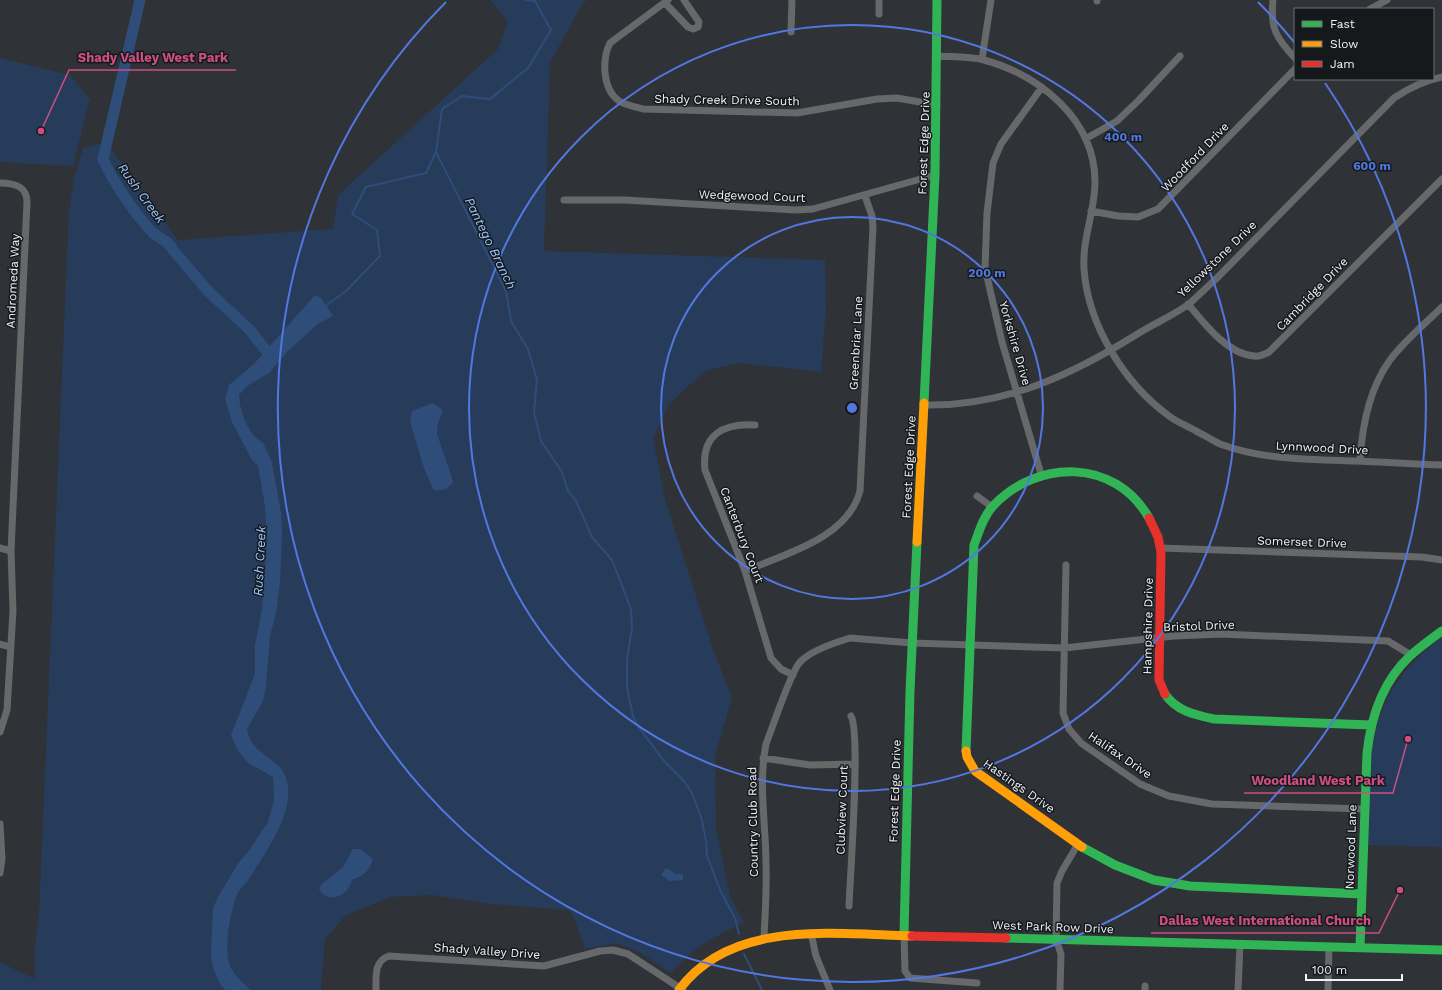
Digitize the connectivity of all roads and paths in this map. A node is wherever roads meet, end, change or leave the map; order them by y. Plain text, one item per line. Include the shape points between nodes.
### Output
1 (684, 0) edge
2 (792, 0) edge
3 (879, 0) edge
4 (937, 0) edge
5 (991, 0) edge
6 (1273, 0) edge
7 (1387, 0) edge
8 (667, 1) edge
9 (1372, 8) edge
10 (879, 14) dead end
11 (791, 32) dead end
12 (938, 56) junction
13 (1180, 56) dead end
14 (1294, 57) edge
15 (982, 59) junction
16 (1294, 71) edge
17 (1430, 80) edge
18 (1042, 87) junction
19 (937, 105) junction
20 (1087, 138) junction
21 (935, 175) junction
22 (1442, 179) edge
23 (0, 182) edge
24 (865, 196) junction
25 (564, 200) dead end
26 (1091, 211) junction
27 (1188, 304) junction
28 (1442, 307) edge
29 (1111, 350) junction
30 (1018, 392) junction
31 (923, 405) junction
32 (755, 425) dead end
33 (1360, 461) junction
34 (1442, 465) edge
35 (1041, 474) junction
36 (977, 496) dead end
37 (992, 507) junction
38 (0, 548) edge
39 (1160, 548) junction
40 (11, 551) junction
41 (1442, 560) edge
42 (1066, 565) dead end
43 (745, 571) junction
44 (1442, 631) edge
45 (1159, 638) junction
46 (912, 643) junction
47 (0, 644) edge
48 (969, 645) junction
49 (10, 647) junction
50 (1064, 648) junction
51 (1411, 655) junction
52 (793, 675) junction
53 (851, 716) dead end
54 (1371, 725) junction
55 (0, 732) edge
56 (763, 758) junction
57 (855, 764) junction
58 (1364, 809) junction
59 (0, 824) edge
60 (1078, 844) junction
61 (0, 873) edge
62 (1361, 894) junction
63 (849, 906) dead end
64 (811, 933) junction
65 (904, 934) junction
66 (764, 938) junction
67 (1056, 939) junction
68 (1240, 944) junction
69 (1330, 946) junction
70 (1360, 947) junction
71 (1442, 950) edge
72 (977, 984) dead end
73 (680, 989) edge
74 (376, 990) edge
75 (830, 990) edge
76 (1060, 990) edge
77 (1238, 990) edge
78 (1328, 990) edge

1 - 8 street via 699,22 698,27 688,27
2 - 11 street
3 - 10 street
4 - 12 street, Forest Edge Drive
5 - 15 street
6 - 14 street via 1273,28
7 - 9 street
8 - 19 street, Shady Creek Drive South via 610,43 605,59 605,76 614,96 625,104 643,109 740,112 812,112 877,98 897,98
12 - 15 street, Lynnwood Drive
12 - 19 street, Forest Edge Drive
13 - 20 street via 1117,121
15 - 18 street, Lynnwood Drive via 1015,70
16 - 26 street, Woodford Drive via 1158,209 1138,217
17 - 27 street, Yellowstone Drive via 1394,98 1216,279
18 - 20 street, Lynnwood Drive via 1065,108
18 - 30 street, Yorkshire Drive via 1001,144 993,164 986,213 985,268 1002,342
19 - 21 street, Forest Edge Drive
20 - 26 street, Lynnwood Drive via 1094,161 1095,182
21 - 24 street, Wedgewood Court
21 - 31 street, Forest Edge Drive
22 - 27 street, Cambridge Drive via 1269,352 1254,356 1236,350 1212,333
23 - 40 street, Andromeda Way via 14,184 24,191 27,202
24 - 25 street, Wedgewood Court via 828,206 795,210 625,200
24 - 43 street, Greenbriar Lane via 873,227 860,491 857,502 839,525 825,536
26 - 29 street, Lynnwood Drive via 1084,247 1084,270 1089,299
27 - 29 street, Yellowstone Drive
28 - 33 street via 1390,360 1377,384 1365,417
29 - 30 street, Yellowstone Drive via 1058,378
29 - 33 street, Lynnwood Drive via 1136,386 1169,416 1217,443 1280,458
30 - 31 street, Yellowstone Drive via 968,404
30 - 35 street, Yorkshire Drive
31 - 46 street, Forest Edge Drive
32 - 43 street, Canterbury Court via 730,425 721,430 709,442 704,465
33 - 34 street, Lynnwood Drive
35 - 37 street, Hastings Drive via 1017,484
35 - 39 street, Hampshire Drive via 1073,470 1109,480 1131,495 1148,515 1156,529
36 - 37 street
37 - 48 street, Hastings Drive via 983,520 974,545
38 - 40 street
39 - 41 street, Somerset Drive via 1422,557
39 - 45 street, Hampshire Drive via 1162,556
40 - 49 street, Andromeda Way via 13,612
42 - 50 street, Halifax Drive
43 - 52 street, Canterbury Court via 771,658 781,669
44 - 51 street, Norwood Lane
45 - 50 street, Bristol Drive
45 - 51 street, Bristol Drive via 1221,634 1376,640 1388,641
45 - 54 street, Hampshire Drive via 1161,691 1170,702 1190,714 1214,719
46 - 48 street, Bristol Drive
46 - 52 street, Country Club Road via 850,638 804,658
46 - 65 street, Forest Edge Drive
47 - 49 street
48 - 50 street, Bristol Drive
48 - 60 street, Hastings Drive via 966,745 970,765 991,784
49 - 55 street, Andromeda Way via 7,710
50 - 58 street, Halifax Drive via 1062,706 1069,729 1081,743 1140,784 1169,796 1212,804
51 - 54 street, Norwood Lane via 1380,698
52 - 56 street, Country Club Road
53 - 57 street, Clubview Court via 855,725
54 - 58 street, Norwood Lane
56 - 57 street via 810,765
56 - 66 street, Country Club Road via 761,795 766,864
57 - 63 street, Clubview Court
58 - 62 street, Norwood Lane
59 - 61 street
60 - 62 street, Hastings Drive via 1115,865 1154,880 1190,886
60 - 67 street via 1057,883
62 - 70 street, Norwood Lane
64 - 65 street, West Park Row Drive
64 - 66 street, West Park Row Drive
64 - 75 street via 816,956
65 - 67 street, West Park Row Drive
65 - 72 street via 905,971 910,978
66 - 73 street, West Park Row Drive via 708,959 690,974
67 - 68 street, West Park Row Drive
67 - 76 street via 1061,954
68 - 69 street, West Park Row Drive
68 - 77 street
69 - 70 street, West Park Row Drive
69 - 78 street
70 - 71 street, West Park Row Drive
73 - 74 street, Shady Valley Drive via 628,954 613,950 544,966 389,956 380,960 377,967

